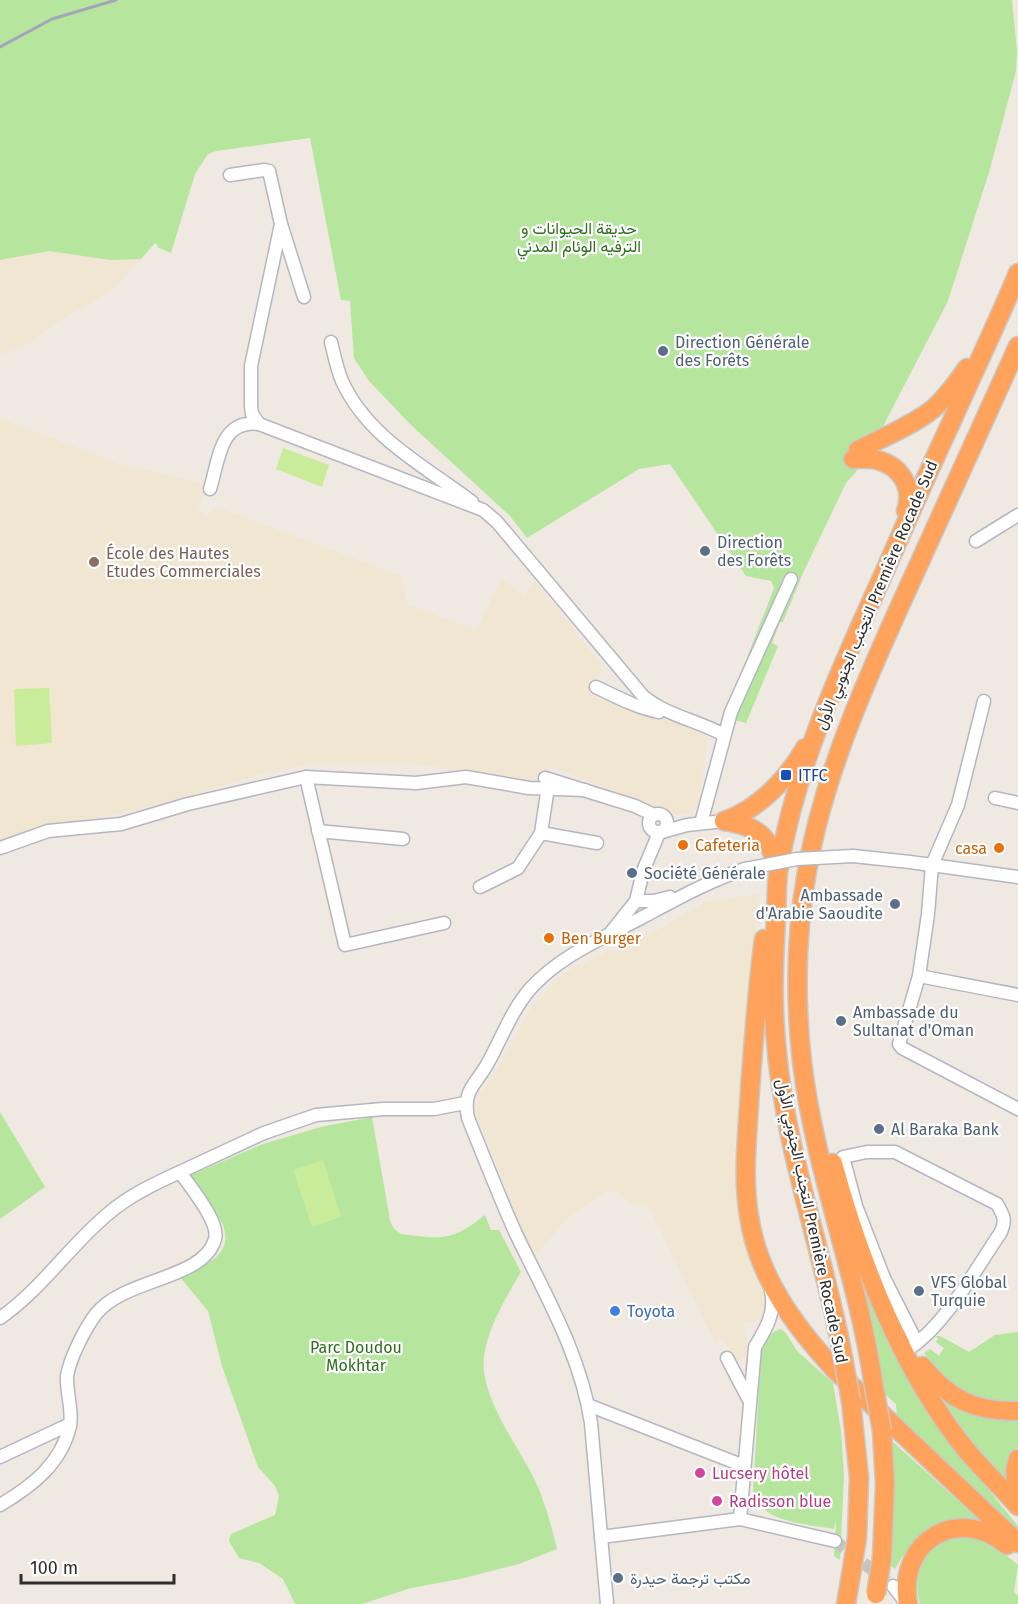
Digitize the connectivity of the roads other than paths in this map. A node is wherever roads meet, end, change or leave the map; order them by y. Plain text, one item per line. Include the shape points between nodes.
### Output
1 (230, 175) dead end
2 (281, 224) junction
3 (1017, 276) edge
4 (304, 297) dead end
5 (331, 342) dead end
6 (1018, 346) edge
7 (258, 424) junction
8 (210, 489) dead end
9 (483, 510) junction
10 (1018, 515) edge
11 (976, 541) dead end
12 (895, 548) junction
13 (791, 579) dead end
14 (596, 687) dead end
15 (984, 701) dead end
16 (826, 709) junction
17 (669, 713) junction
18 (724, 735) junction
19 (306, 777) junction
20 (546, 783) junction
21 (995, 798) dead end
22 (1018, 803) edge
23 (724, 821) junction
24 (701, 823) junction
25 (657, 825) junction
26 (318, 831) junction
27 (541, 833) junction
28 (403, 839) dead end
29 (597, 843) dead end
30 (0, 848) edge
31 (932, 865) junction
32 (778, 868) junction
33 (1018, 877) edge
34 (480, 887) dead end
35 (688, 893) junction
36 (636, 901) junction
37 (444, 923) dead end
38 (609, 934) junction
39 (919, 976) junction
40 (1018, 995) edge
41 (800, 1020) junction
42 (465, 1103) junction
43 (1018, 1108) edge
44 (180, 1172) junction
45 (765, 1270) junction
46 (876, 1288) junction
47 (0, 1318) edge
48 (913, 1346) junction
49 (727, 1358) dead end
50 (750, 1401) junction
51 (588, 1405) junction
52 (1018, 1411) edge
53 (70, 1424) junction
54 (0, 1457) edge
55 (1018, 1459) edge
56 (744, 1466) junction
57 (1018, 1496) edge
58 (0, 1505) edge
59 (1018, 1506) edge
60 (740, 1519) junction
61 (601, 1537) junction
62 (835, 1541) tunnel mouth
63 (1018, 1543) edge
64 (1018, 1554) edge
65 (875, 1599) edge
66 (608, 1604) edge
67 (846, 1604) edge
68 (897, 1604) edge
69 (908, 1604) edge

1 - 2 street via 269,171
2 - 4 street
2 - 7 street via 251,366 251,406
3 - 12 highway, التجنب الجنوبي الأول Première Rocade Sud
3 - 12 highway via 966,369 940,403 856,455 878,460 905,481 909,504
5 - 9 street via 342,380 364,416 396,448
6 - 41 highway, التجنب الجنوبي الأول Première Rocade Sud via 884,640 827,793 802,899
7 - 8 street via 240,424 228,434
7 - 9 street
9 - 17 street via 643,696
10 - 11 street
12 - 16 highway, التجنب الجنوبي الأول Première Rocade Sud
13 - 18 street via 730,712
14 - 17 street via 648,710
15 - 31 street via 958,806
16 - 23 highway via 784,778 746,812
16 - 32 highway, التجنب الجنوبي الأول Première Rocade Sud via 804,769
17 - 18 street
18 - 24 street
19 - 20 street via 416,783 466,777 529,788
19 - 26 street
19 - 30 street via 121,824 48,831
20 - 25 street via 635,806
20 - 27 street
21 - 22 street
23 - 24 street
23 - 32 highway via 750,827 764,836
24 - 25 street
25 - 36 street
26 - 28 street
26 - 37 street via 345,945
27 - 29 street
27 - 34 street via 518,868
31 - 33 street
31 - 35 street, bridge via 853,856 797,859 745,869
31 - 39 street
32 - 45 highway via 763,948 747,1143 748,1214
32 - 67 highway, التجنب الجنوبي الأول Première Rocade Sud, bridge via 774,998 781,1085 841,1347 859,1477 856,1538
35 - 36 street
35 - 38 street
36 - 38 street
38 - 42 street via 582,947 530,990 516,1008
39 - 40 street
39 - 43 street via 899,1044
41 - 46 highway via 836,1173
41 - 65 highway, التجنب الجنوبي الأول Première Rocade Sud, bridge via 802,1062 812,1120 860,1311 882,1431 882,1558
42 - 44 street via 434,1109 316,1115 264,1133
42 - 51 street via 506,1210 564,1333
44 - 47 street via 109,1212
44 - 53 street via 212,1220 216,1237 209,1253 191,1268 125,1291 95,1315 67,1375
45 - 50 street via 773,1309 755,1347
45 - 63 highway via 780,1303 805,1338
46 - 48 highway
46 - 59 highway via 910,1364 940,1413 968,1452
48 - 48 street via 856,1206 843,1157 895,1152 997,1204 1004,1215 1001,1232 936,1327
48 - 52 highway via 936,1383 955,1398 976,1407
49 - 50 street
50 - 56 street
51 - 56 street
51 - 61 street
53 - 54 street
53 - 58 street via 62,1448 47,1471
55 - 57 highway
56 - 60 street
60 - 61 street
60 - 62 street
61 - 66 street
64 - 69 highway via 982,1530 967,1528 938,1534 922,1545 911,1560
68 - 69 street via 893,1586

